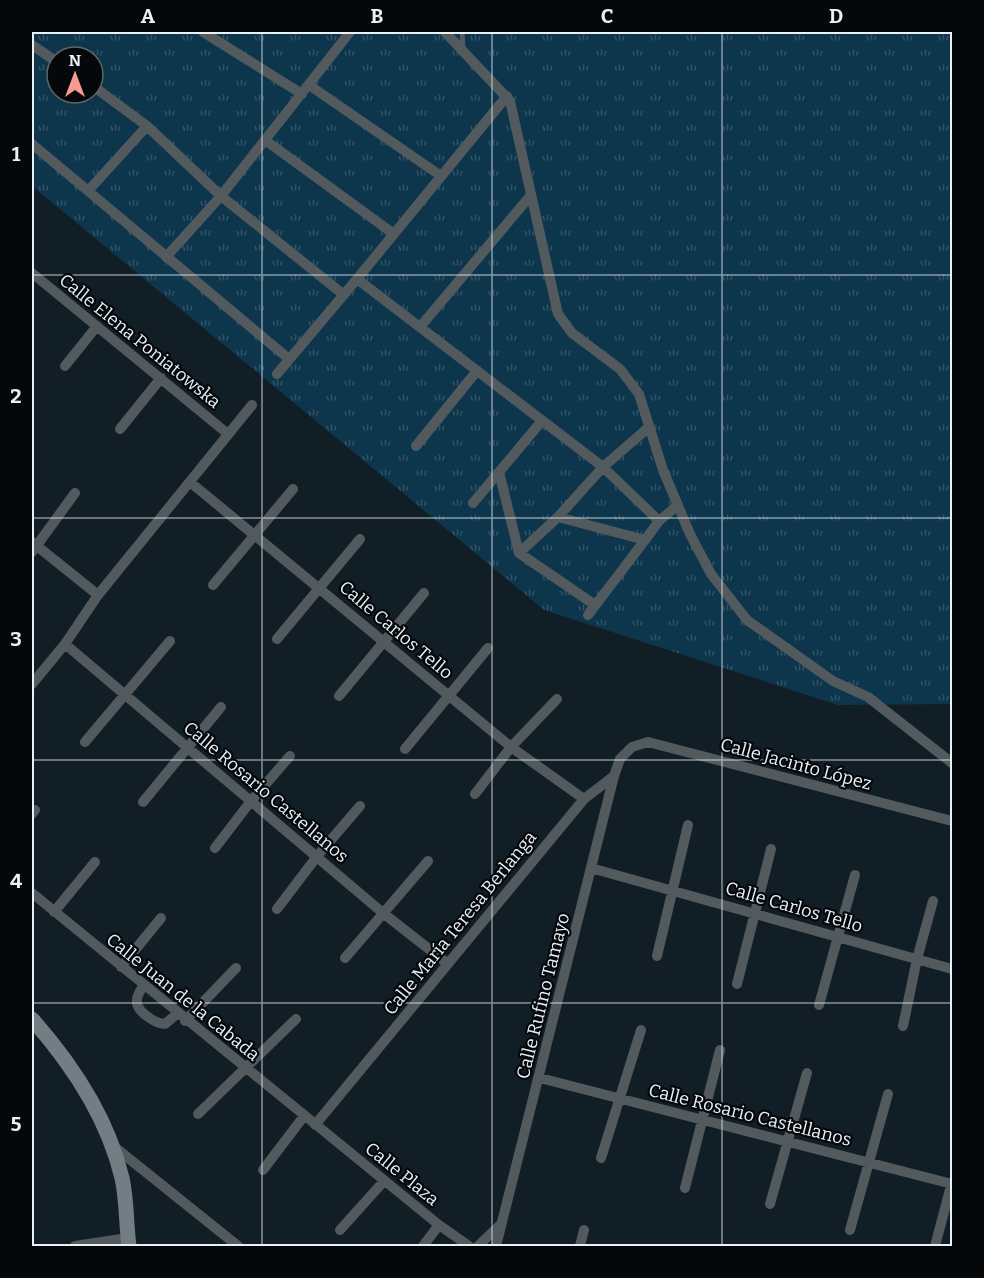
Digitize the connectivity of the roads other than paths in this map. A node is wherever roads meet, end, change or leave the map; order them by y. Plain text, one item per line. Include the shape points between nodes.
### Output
1 (203, 32) edge
2 (445, 32) edge
3 (462, 32) edge
4 (345, 33) edge
5 (32, 45) edge
6 (463, 53) junction
7 (45, 54) edge
8 (305, 89) junction
9 (105, 95) edge
10 (507, 96) junction
11 (147, 126) junction
12 (265, 140) junction
13 (32, 144) edge
14 (441, 176) junction
15 (88, 191) junction
16 (531, 195) junction
17 (221, 196) junction
18 (394, 234) junction
19 (166, 257) junction
20 (33, 276) edge
21 (357, 279) junction
22 (344, 295) junction
23 (97, 326) junction
24 (420, 327) junction
25 (289, 359) junction
26 (65, 366) dead end
27 (476, 372) junction
28 (277, 374) dead end
29 (161, 378) junction
30 (252, 405) dead end
31 (541, 422) junction
32 (649, 428) junction
33 (120, 429) dead end
34 (228, 434) junction
35 (417, 446) dead end
36 (603, 467) junction
37 (499, 472) junction
38 (190, 482) junction
39 (293, 489) dead end
40 (75, 493) dead end
41 (473, 503) dead end
42 (678, 505) junction
43 (558, 517) junction
44 (659, 521) junction
45 (256, 535) junction
46 (360, 538) dead end
47 (645, 540) junction
48 (33, 546) edge
49 (519, 553) junction
50 (213, 585) dead end
51 (319, 588) junction
52 (424, 593) dead end
53 (98, 595) junction
54 (595, 605) junction
55 (588, 615) dead end
56 (277, 639) dead end
57 (170, 641) dead end
58 (385, 642) junction
59 (64, 644) junction
60 (488, 648) dead end
61 (32, 684) edge
62 (125, 695) junction
63 (448, 695) junction
64 (339, 696) dead end
65 (557, 699) dead end
66 (221, 707) dead end
67 (85, 742) dead end
68 (187, 747) junction
69 (511, 747) junction
70 (632, 747) joint
71 (405, 749) dead end
72 (290, 756) dead end
73 (952, 763) edge
74 (614, 776) junction
75 (476, 794) dead end
76 (584, 799) junction
77 (251, 801) junction
78 (142, 802) dead end
79 (360, 806) dead end
80 (952, 821) edge
81 (688, 825) dead end
82 (215, 848) dead end
83 (771, 849) dead end
84 (318, 855) junction
85 (428, 861) dead end
86 (95, 862) dead end
87 (591, 868) junction
88 (855, 876) dead end
89 (673, 891) junction
90 (32, 893) edge
91 (933, 901) dead end
92 (277, 909) dead end
93 (54, 912) junction
94 (383, 913) junction
95 (755, 914) junction
96 (161, 918) dead end
97 (837, 937) junction
98 (657, 956) dead end
99 (345, 958) dead end
100 (917, 959) junction
101 (448, 964) junction
102 (121, 967) junction
103 (236, 968) dead end
104 (952, 969) edge
105 (737, 984) dead end
106 (143, 986) junction
107 (819, 1005) dead end
108 (181, 1018) junction
109 (32, 1019) edge
110 (296, 1019) dead end
111 (903, 1026) dead end
112 (641, 1030) dead end
113 (720, 1050) dead end
114 (244, 1069) junction
115 (807, 1073) dead end
116 (540, 1078) junction
117 (888, 1094) dead end
118 (620, 1099) junction
119 (198, 1114) dead end
120 (304, 1116) junction
121 (700, 1119) junction
122 (315, 1125) junction
123 (787, 1142) junction
124 (112, 1145) junction
125 (601, 1158) dead end
126 (869, 1163) junction
127 (263, 1170) dead end
128 (384, 1181) junction
129 (952, 1183) edge
130 (685, 1188) dead end
131 (770, 1204) dead end
132 (502, 1224) junction
133 (438, 1226) junction
134 (340, 1230) dead end
135 (584, 1230) dead end
136 (850, 1230) dead end
137 (128, 1242) edge
138 (75, 1246) edge
139 (238, 1246) edge
140 (423, 1246) edge
141 (469, 1246) edge
142 (478, 1246) edge
143 (496, 1246) edge
144 (580, 1246) edge
145 (935, 1246) edge

1 - 8 street
2 - 6 street
3 - 6 lane
4 - 8 street
5 - 7 street
6 - 10 street
8 - 12 street
8 - 14 street
9 - 11 street
10 - 14 street
10 - 16 street
11 - 15 street
11 - 17 street
12 - 17 street
12 - 18 street
13 - 15 street
14 - 18 street
15 - 19 street
16 - 24 street
16 - 32 street via 558,314 572,333 620,369 639,394
17 - 19 street
17 - 22 street
18 - 21 street
19 - 25 street
20 - 23 street, Calle Elena Poniatowska
21 - 22 street
21 - 24 street
22 - 25 street
23 - 26 street
23 - 29 street, Calle Elena Poniatowska
24 - 27 street
25 - 28 street
27 - 31 street
27 - 35 street
29 - 33 street
29 - 34 street, Calle Elena Poniatowska
30 - 34 street
31 - 36 street
31 - 37 street
32 - 36 street
32 - 42 street
34 - 38 street
36 - 43 street
36 - 44 street
37 - 41 street
37 - 49 street
38 - 45 street, Calle Carlos Tello
38 - 53 street
39 - 45 street
40 - 48 street
42 - 44 street
42 - 73 street via 711,574 747,620 833,681 868,697
43 - 47 street
43 - 49 street
44 - 47 street
45 - 50 street
45 - 51 street, Calle Carlos Tello
46 - 51 street
47 - 54 street
48 - 53 street
49 - 54 street
51 - 56 street
51 - 58 street, Calle Carlos Tello
52 - 58 street
53 - 59 street
54 - 55 street
57 - 62 street
58 - 63 street, Calle Carlos Tello
58 - 64 street
59 - 61 street
59 - 62 street, Calle Rosario Castellanos
60 - 63 street
62 - 67 street
62 - 68 street, Calle Rosario Castellanos
63 - 69 street, Calle Carlos Tello
63 - 71 street
65 - 69 street
66 - 68 street
68 - 77 street, Calle Rosario Castellanos
68 - 78 street
69 - 75 street
69 - 76 street, Calle Carlos Tello
70 - 74 street, Calle María Teresa Berlanga via 620,759
70 - 80 street, Calle Jacinto López via 648,742
72 - 77 street
74 - 76 street, Calle María Teresa Berlanga
74 - 87 street, Calle Rufino Tamayo
76 - 101 street, Calle María Teresa Berlanga
77 - 82 street
77 - 84 street, Calle Rosario Castellanos
79 - 84 street
81 - 89 street
83 - 95 street
84 - 92 street
84 - 94 street, Calle Rosario Castellanos
85 - 94 street
86 - 93 street
87 - 89 street, Calle Carlos Tello
87 - 116 street, Calle Rufino Tamayo
88 - 97 street
89 - 95 street, Calle Carlos Tello
89 - 98 street
90 - 93 street, Calle Juan de la Cabada
91 - 100 street
93 - 102 street, Calle Juan de la Cabada
94 - 99 street
94 - 101 street, Calle Rosario Castellanos
95 - 97 street, Calle Carlos Tello
95 - 105 street
96 - 102 street
97 - 100 street, Calle Carlos Tello
97 - 107 street
100 - 104 street, Calle Carlos Tello
100 - 111 street
101 - 122 street, Calle María Teresa Berlanga
102 - 106 street, Calle Juan de la Cabada
103 - 108 street
106 - 108 street, Calle Juan de la Cabada
106 - 108 street via 136,1000 138,1006 156,1024
108 - 114 street, Calle Juan de la Cabada
109 - 124 main road via 75,1074
110 - 114 street
112 - 118 street
113 - 121 street
114 - 119 street
114 - 120 street, Calle Juan de la Cabada
115 - 123 street
116 - 118 street, Calle Rosario Castellanos
116 - 132 street, Calle Rufino Tamayo
117 - 126 street
118 - 121 street, Calle Rosario Castellanos
118 - 125 street
120 - 122 street, Calle Juan de la Cabada
120 - 127 street
121 - 123 street, Calle Rosario Castellanos
121 - 130 street
122 - 128 street, Calle Plaza
123 - 126 street, Calle Rosario Castellanos
123 - 131 street
124 - 137 main road via 123,1179
124 - 139 street
126 - 129 street, Calle Rosario Castellanos
126 - 136 street
128 - 133 street, Calle Plaza
128 - 134 street
129 - 145 street
132 - 142 street
132 - 143 street, Calle Rufino Tamayo
133 - 140 street
133 - 141 street, Calle Plaza
135 - 144 street
137 - 138 street

